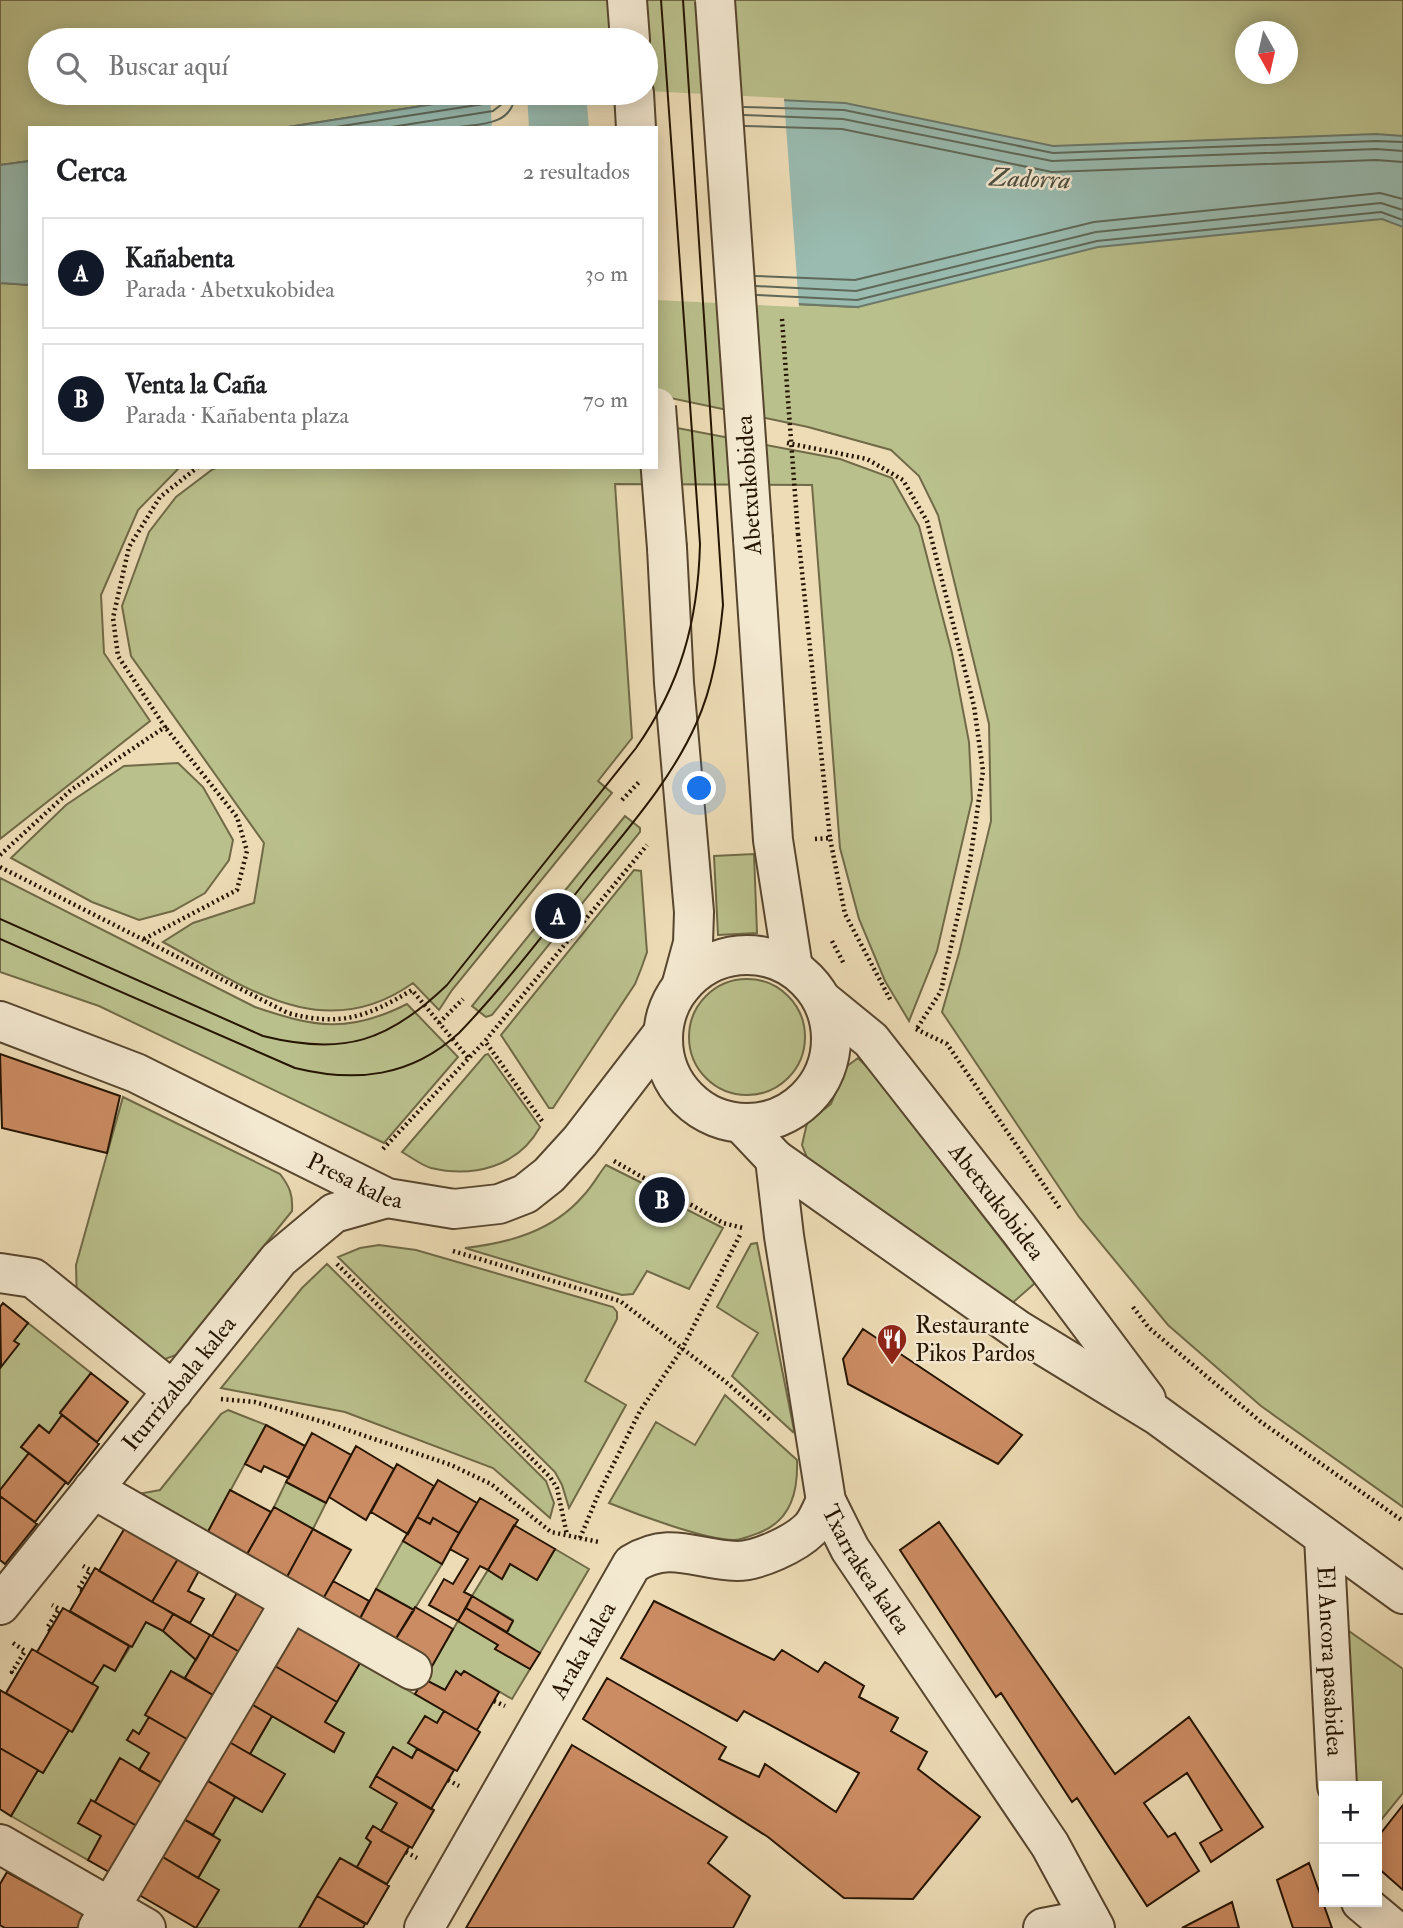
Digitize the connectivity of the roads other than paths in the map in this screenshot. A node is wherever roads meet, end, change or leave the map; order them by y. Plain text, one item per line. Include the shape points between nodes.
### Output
1 (627, 0) edge
2 (715, 0) edge
3 (629, 28) edge
4 (635, 105) edge
5 (636, 126) edge
6 (658, 433) edge
7 (793, 968) junction
8 (681, 987) junction
9 (822, 1000) junction
10 (0, 1021) edge
11 (663, 1033) junction
12 (741, 1123) junction
13 (775, 1159) junction
14 (387, 1198) junction
15 (0, 1273) edge
16 (173, 1391) junction
17 (1157, 1415) junction
18 (93, 1489) junction
19 (826, 1501) junction
20 (1324, 1537) junction
21 (1403, 1594) edge
22 (290, 1603) junction
23 (0, 1605) edge
24 (412, 1670) dead end
25 (1337, 1781) edge
26 (0, 1843) edge
27 (1367, 1907) edge
28 (104, 1917) edge
29 (1093, 1923) edge
30 (146, 1928) edge
31 (424, 1928) edge
32 (1043, 1928) edge
33 (1392, 1928) edge

1 - 3 street
2 - 7 street, Abetxukobidea, bridge via 773,840
4 - 5 street
6 - 8 street, bridge via 694,912 693,943
7 - 8 street via 772,958 731,956 698,970
7 - 9 street
8 - 11 street via 667,1012
9 - 12 street via 832,1037 817,1086 780,1116
9 - 17 street, Abetxukobidea via 871,1040
10 - 14 street, Presa kalea via 136,1073
11 - 12 street via 666,1063 688,1100 704,1112
11 - 14 street, Presa kalea via 580,1141 525,1194 499,1204 454,1209
12 - 13 street, Abetxukobidea
13 - 17 street, Abetxukobidea via 1018,1330
13 - 19 street, Txarrakea kalea
14 - 16 street, Iturrizabala kalea via 334,1213 305,1234 278,1259
15 - 16 street via 33,1278
16 - 18 street, Iturrizabala kalea
17 - 20 street, Abetxukobidea
18 - 22 street
18 - 23 street, Iturrizabala kalea
19 - 29 street, Txarrakea kalea via 850,1549 1050,1844
19 - 31 street, Araka kalea via 810,1529 776,1552 738,1561 673,1552 649,1554 632,1564
20 - 21 street, Abetxukobidea
20 - 25 street, El Ancora pasabidea
22 - 24 street
22 - 28 street
26 - 28 street
27 - 33 street
28 - 30 street
29 - 32 street

